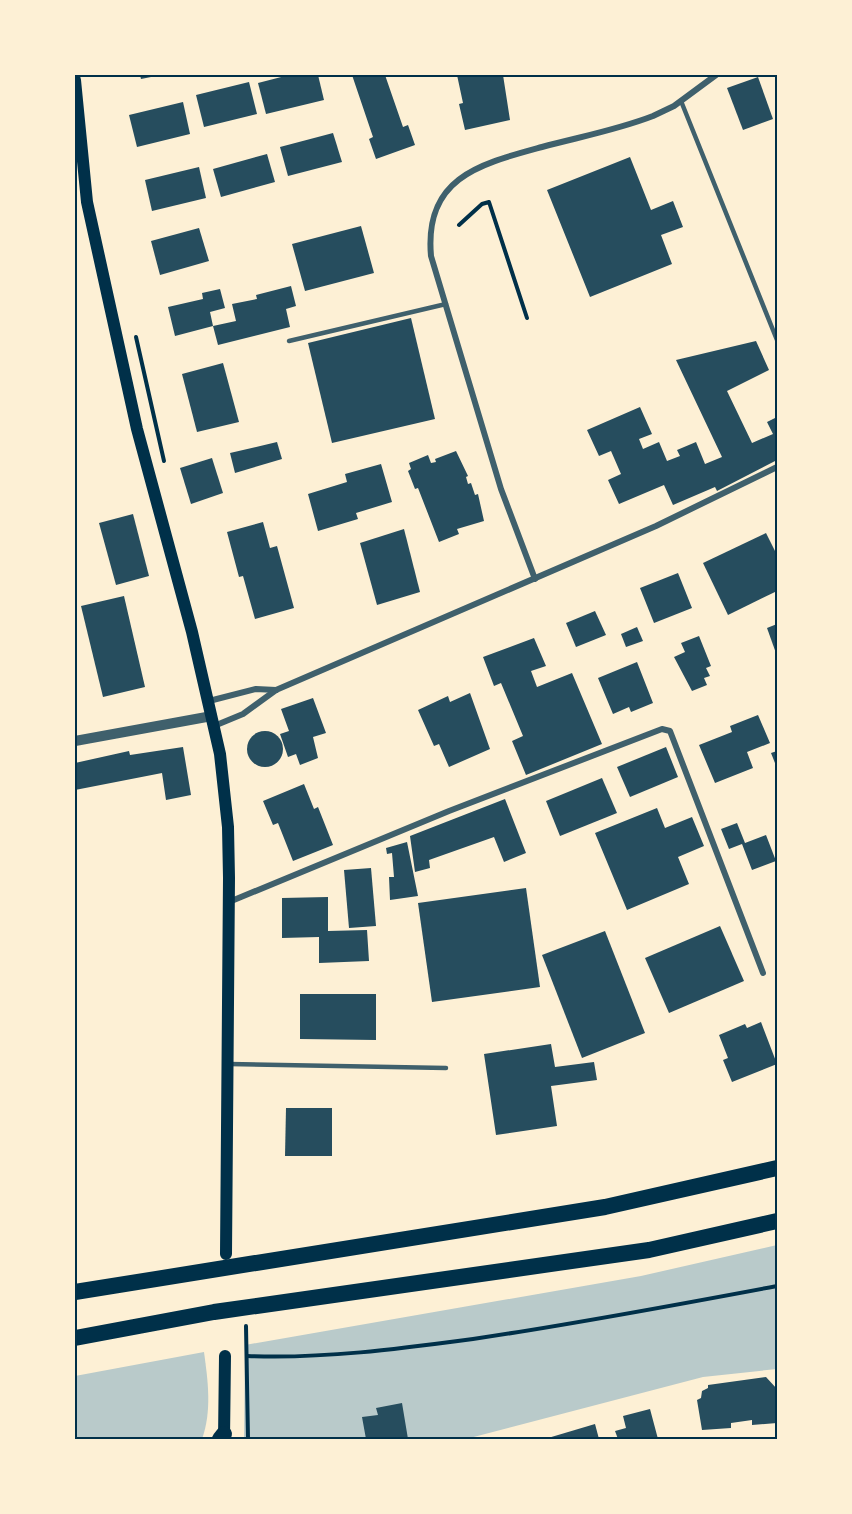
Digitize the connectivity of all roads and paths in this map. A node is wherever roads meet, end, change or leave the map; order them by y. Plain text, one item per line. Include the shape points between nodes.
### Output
1 (716, 75) edge
2 (75, 80) edge
3 (681, 101) junction
4 (459, 225) dead end
5 (446, 304) junction
6 (527, 318) dead end
7 (134, 326) dead end
8 (777, 340) edge
9 (289, 341) dead end
10 (777, 467) edge
11 (164, 468) dead end
12 (535, 579) junction
13 (276, 690) junction
14 (209, 701) junction
15 (213, 721) junction
16 (75, 741) edge
17 (229, 902) junction
18 (763, 973) dead end
19 (228, 1064) junction
20 (446, 1068) dead end
21 (777, 1168) edge
22 (777, 1221) edge
23 (226, 1254) dead end
24 (777, 1287) edge
25 (75, 1292) edge
26 (246, 1321) dead end
27 (75, 1338) edge
28 (225, 1356) joint
29 (248, 1356) junction
30 (223, 1437) edge
31 (248, 1439) edge

1 - 3 street
2 - 14 main road via 85,187 136,429
3 - 5 street via 642,120 488,162 459,178 437,209 430,241
3 - 8 lane
4 - 6 path via 489,202
5 - 9 lane
5 - 12 street via 501,489
7 - 11 path via 165,458
10 - 12 street
12 - 13 street
13 - 14 street via 256,689
13 - 15 street via 243,714
14 - 15 main road
15 - 16 street
15 - 17 main road via 228,827
17 - 18 street via 662,729 670,732
17 - 19 main road
19 - 20 lane
19 - 23 main road
21 - 25 highway via 605,1207
22 - 27 highway via 649,1250 214,1312
24 - 29 path via 550,1328 420,1346 298,1358
26 - 29 path
28 - 29 path
28 - 30 main road
29 - 31 path

